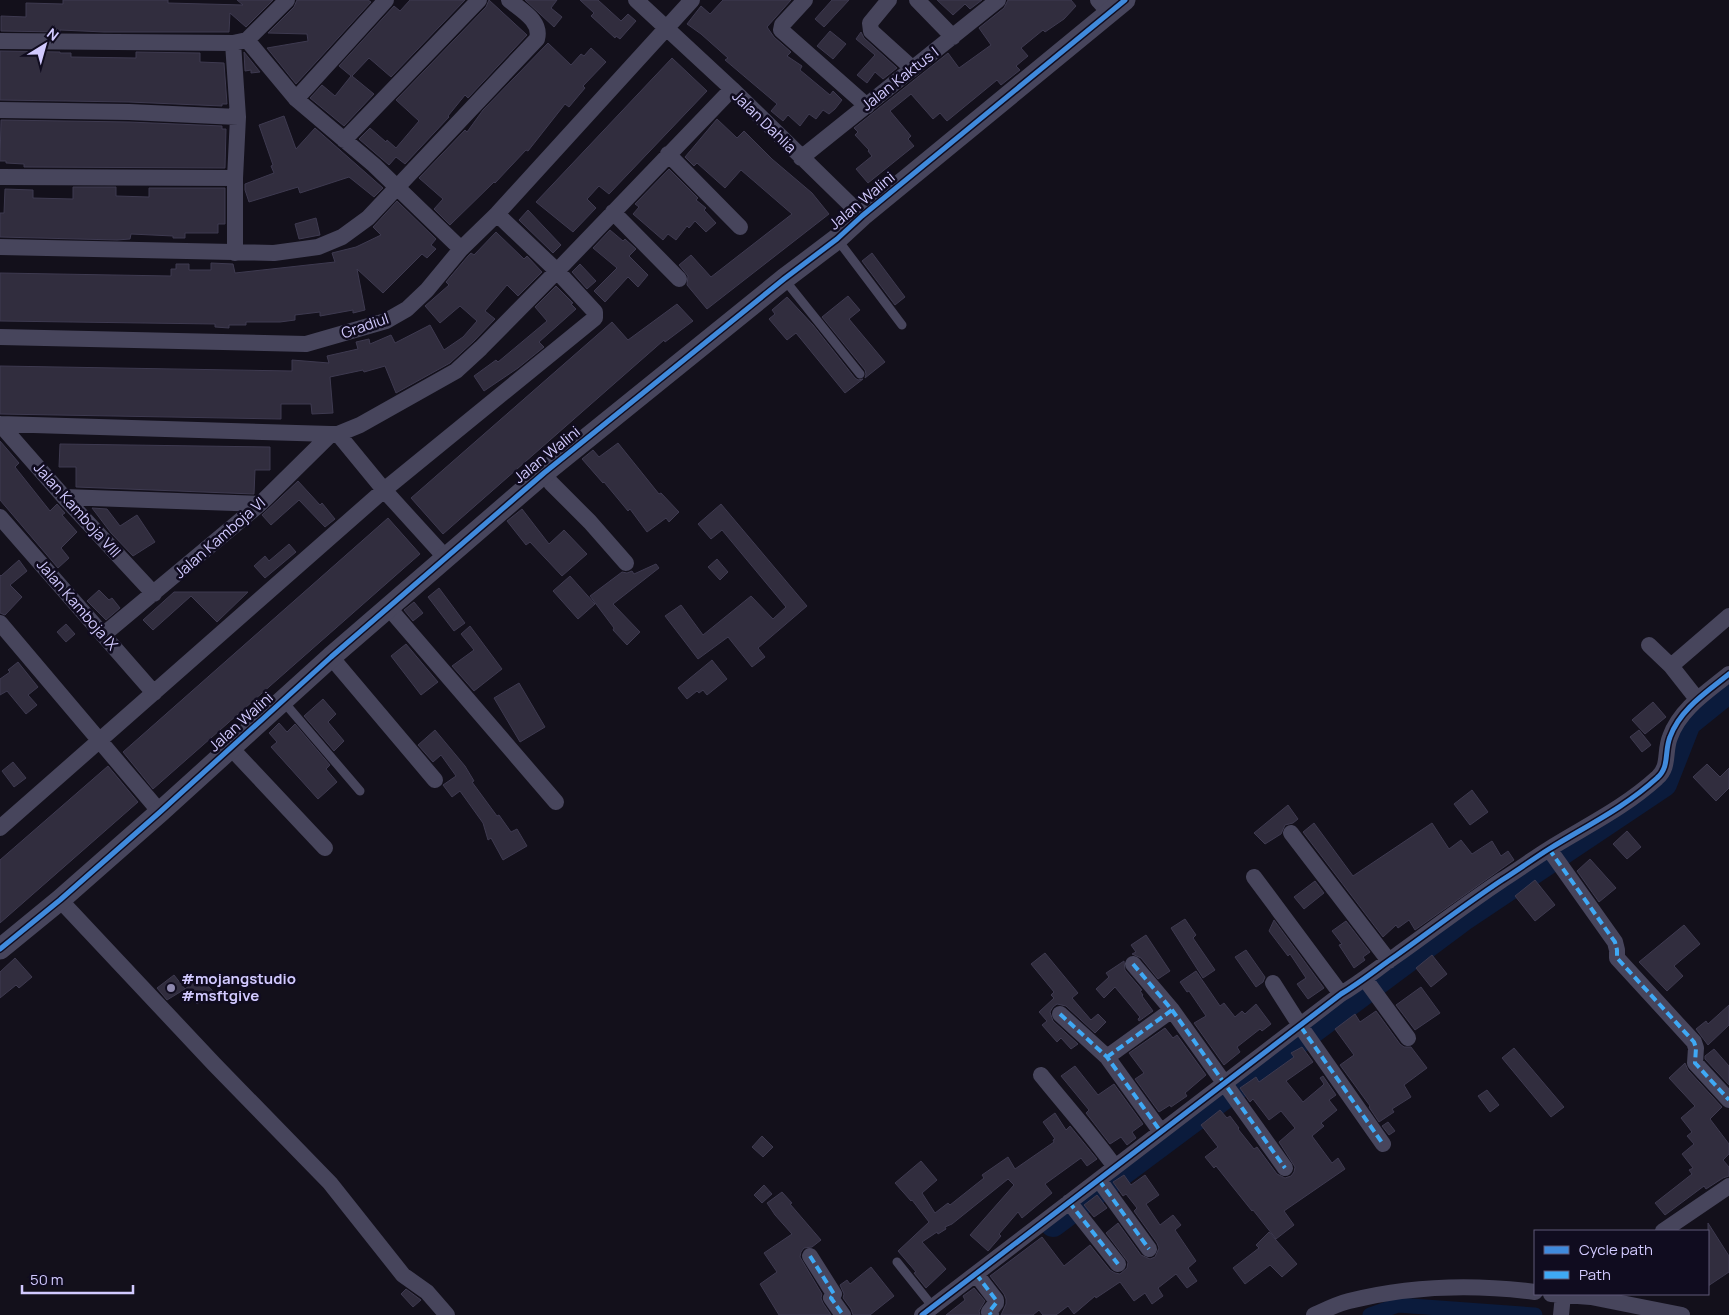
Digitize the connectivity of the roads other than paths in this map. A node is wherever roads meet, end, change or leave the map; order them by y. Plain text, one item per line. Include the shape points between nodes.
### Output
1 (287, 0) edge
2 (386, 0) edge
3 (479, 0) edge
4 (509, 0) edge
5 (636, 0) edge
6 (692, 0) edge
7 (806, 0) edge
8 (889, 0) edge
9 (917, 0) edge
10 (998, 0) edge
11 (1111, 4) edge
12 (666, 28) junction
13 (953, 38) junction
14 (0, 40) edge
15 (240, 42) junction
16 (913, 69) junction
17 (732, 90) junction
18 (296, 99) junction
19 (867, 106) junction
20 (0, 110) edge
21 (238, 117) junction
22 (344, 140) junction
23 (668, 154) junction
24 (801, 158) junction
25 (0, 177) edge
26 (235, 178) junction
27 (397, 186) junction
28 (614, 212) junction
29 (497, 214) junction
30 (862, 216) junction
31 (740, 227) dead end
32 (837, 239) junction
33 (0, 247) edge
34 (461, 249) junction
35 (235, 253) junction
36 (557, 271) junction
37 (679, 279) dead end
38 (784, 279) junction
39 (902, 325) dead end
40 (0, 337) edge
41 (860, 374) dead end
42 (0, 424) edge
43 (335, 434) junction
44 (544, 472) junction
45 (384, 490) junction
46 (64, 497) junction
47 (260, 504) junction
48 (0, 517) edge
49 (445, 557) junction
50 (626, 563) dead end
51 (154, 594) junction
52 (388, 607) junction
53 (1729, 616) edge
54 (0, 623) edge
55 (103, 635) junction
56 (1649, 645) dead end
57 (330, 657) junction
58 (1671, 666) junction
59 (1729, 674) edge
60 (154, 693) junction
61 (1697, 699) junction
62 (283, 700) junction
63 (100, 739) junction
64 (231, 748) junction
65 (435, 780) dead end
66 (360, 791) dead end
67 (556, 802) dead end
68 (160, 812) junction
69 (0, 828) edge
70 (1291, 833) dead end
71 (325, 848) dead end
72 (1550, 852) junction
73 (1254, 877) dead end
74 (60, 900) junction
75 (0, 949) edge
76 (1389, 961) junction
77 (1133, 964) dead end
78 (1273, 982) dead end
79 (1369, 984) junction
80 (1341, 994) junction
81 (1172, 1010) junction
82 (1060, 1014) dead end
83 (1305, 1033) junction
84 (1408, 1038) dead end
85 (1107, 1057) junction
86 (1041, 1075) dead end
87 (1228, 1088) junction
88 (1729, 1100) edge
89 (1161, 1132) junction
90 (1383, 1144) dead end
91 (1115, 1167) junction
92 (1286, 1168) dead end
93 (1102, 1185) junction
94 (1729, 1186) edge
95 (1073, 1207) junction
96 (1664, 1230) edge
97 (1149, 1248) dead end
98 (810, 1256) dead end
99 (898, 1262) dead end
100 (1118, 1264) dead end
101 (979, 1278) junction
102 (1534, 1292) edge
103 (1592, 1296) edge
104 (1559, 1302) edge
105 (928, 1311) edge
106 (448, 1315) edge
107 (843, 1315) edge
108 (991, 1315) edge
109 (1314, 1315) edge
110 (1682, 1315) edge

1 - 15 street
2 - 18 street
3 - 22 street
4 - 27 street via 537,24 537,39
5 - 12 street, Jalan Dahlia
6 - 12 street, Gradiul
7 - 19 street via 782,25 782,30
8 - 16 street via 870,23 870,31
9 - 13 street
10 - 13 street, Jalan Kaktus I
11 - 30 street, Jalan Walini
12 - 17 street, Jalan Dahlia
12 - 29 street, Gradiul
13 - 16 street, Jalan Kaktus I
14 - 15 street
15 - 18 street
15 - 21 street
16 - 19 street, Jalan Kaktus I
17 - 23 street
17 - 24 street, Jalan Dahlia
18 - 22 street
19 - 24 street, Jalan Kaktus I
20 - 21 street
21 - 26 street
22 - 27 street
23 - 28 street
23 - 31 street
24 - 30 street, Jalan Dahlia
25 - 26 street
26 - 35 street
27 - 34 street
27 - 35 street via 368,218 342,238 295,251
28 - 36 street
28 - 37 street
29 - 34 street, Gradiul
29 - 36 street
30 - 32 street, Jalan Walini
32 - 38 street, Jalan Walini
32 - 39 lane
33 - 35 street
34 - 40 street, Gradiul via 407,309 386,321 306,344
36 - 43 street via 456,371 360,425
36 - 45 street via 595,312 595,318
38 - 41 lane
38 - 44 street, Jalan Walini
42 - 43 street
42 - 46 street, Jalan Kamboja VIII
43 - 45 street
43 - 47 street, Jalan Kamboja VI
44 - 49 street, Jalan Walini
44 - 50 street
45 - 49 street
45 - 60 street
46 - 47 street
46 - 51 street, Jalan Kamboja VIII
47 - 51 street, Jalan Kamboja VI
48 - 55 street, Jalan Kamboja IX
49 - 52 street, Jalan Walini
51 - 55 street, Jalan Kamboja VI
52 - 57 street, Jalan Walini
52 - 67 street
53 - 58 street
54 - 63 street
55 - 60 street, Jalan Kamboja IX
56 - 58 street
57 - 62 street, Jalan Walini
57 - 65 street
58 - 61 street
59 - 61 street
60 - 63 street
61 - 72 street via 1670,736 1666,762 1659,776 1613,813
62 - 64 street, Jalan Walini
62 - 66 lane
63 - 68 street
63 - 69 street
64 - 68 street, Jalan Walini
64 - 71 street
68 - 74 street, Jalan Walini
70 - 76 street
72 - 76 street via 1476,897
72 - 88 street via 1615,942 1617,958 1694,1042 1695,1062
73 - 80 street
74 - 75 street, Jalan Walini
74 - 106 street via 330,1183 403,1275 426,1292
76 - 79 street
77 - 81 street
78 - 83 street
79 - 80 street
79 - 84 street
80 - 83 street
81 - 85 street
81 - 87 street
82 - 85 street
83 - 87 street
83 - 90 street
85 - 89 street
86 - 91 street
87 - 89 street
87 - 92 street
89 - 91 street
91 - 93 street
93 - 95 street
93 - 97 street
94 - 96 street
95 - 100 street
95 - 101 street
98 - 107 street
99 - 105 lane
101 - 105 street
101 - 108 street via 996,1300 989,1312
102 - 109 street via 1506,1288 1410,1289 1348,1302
103 - 104 street
103 - 110 street

